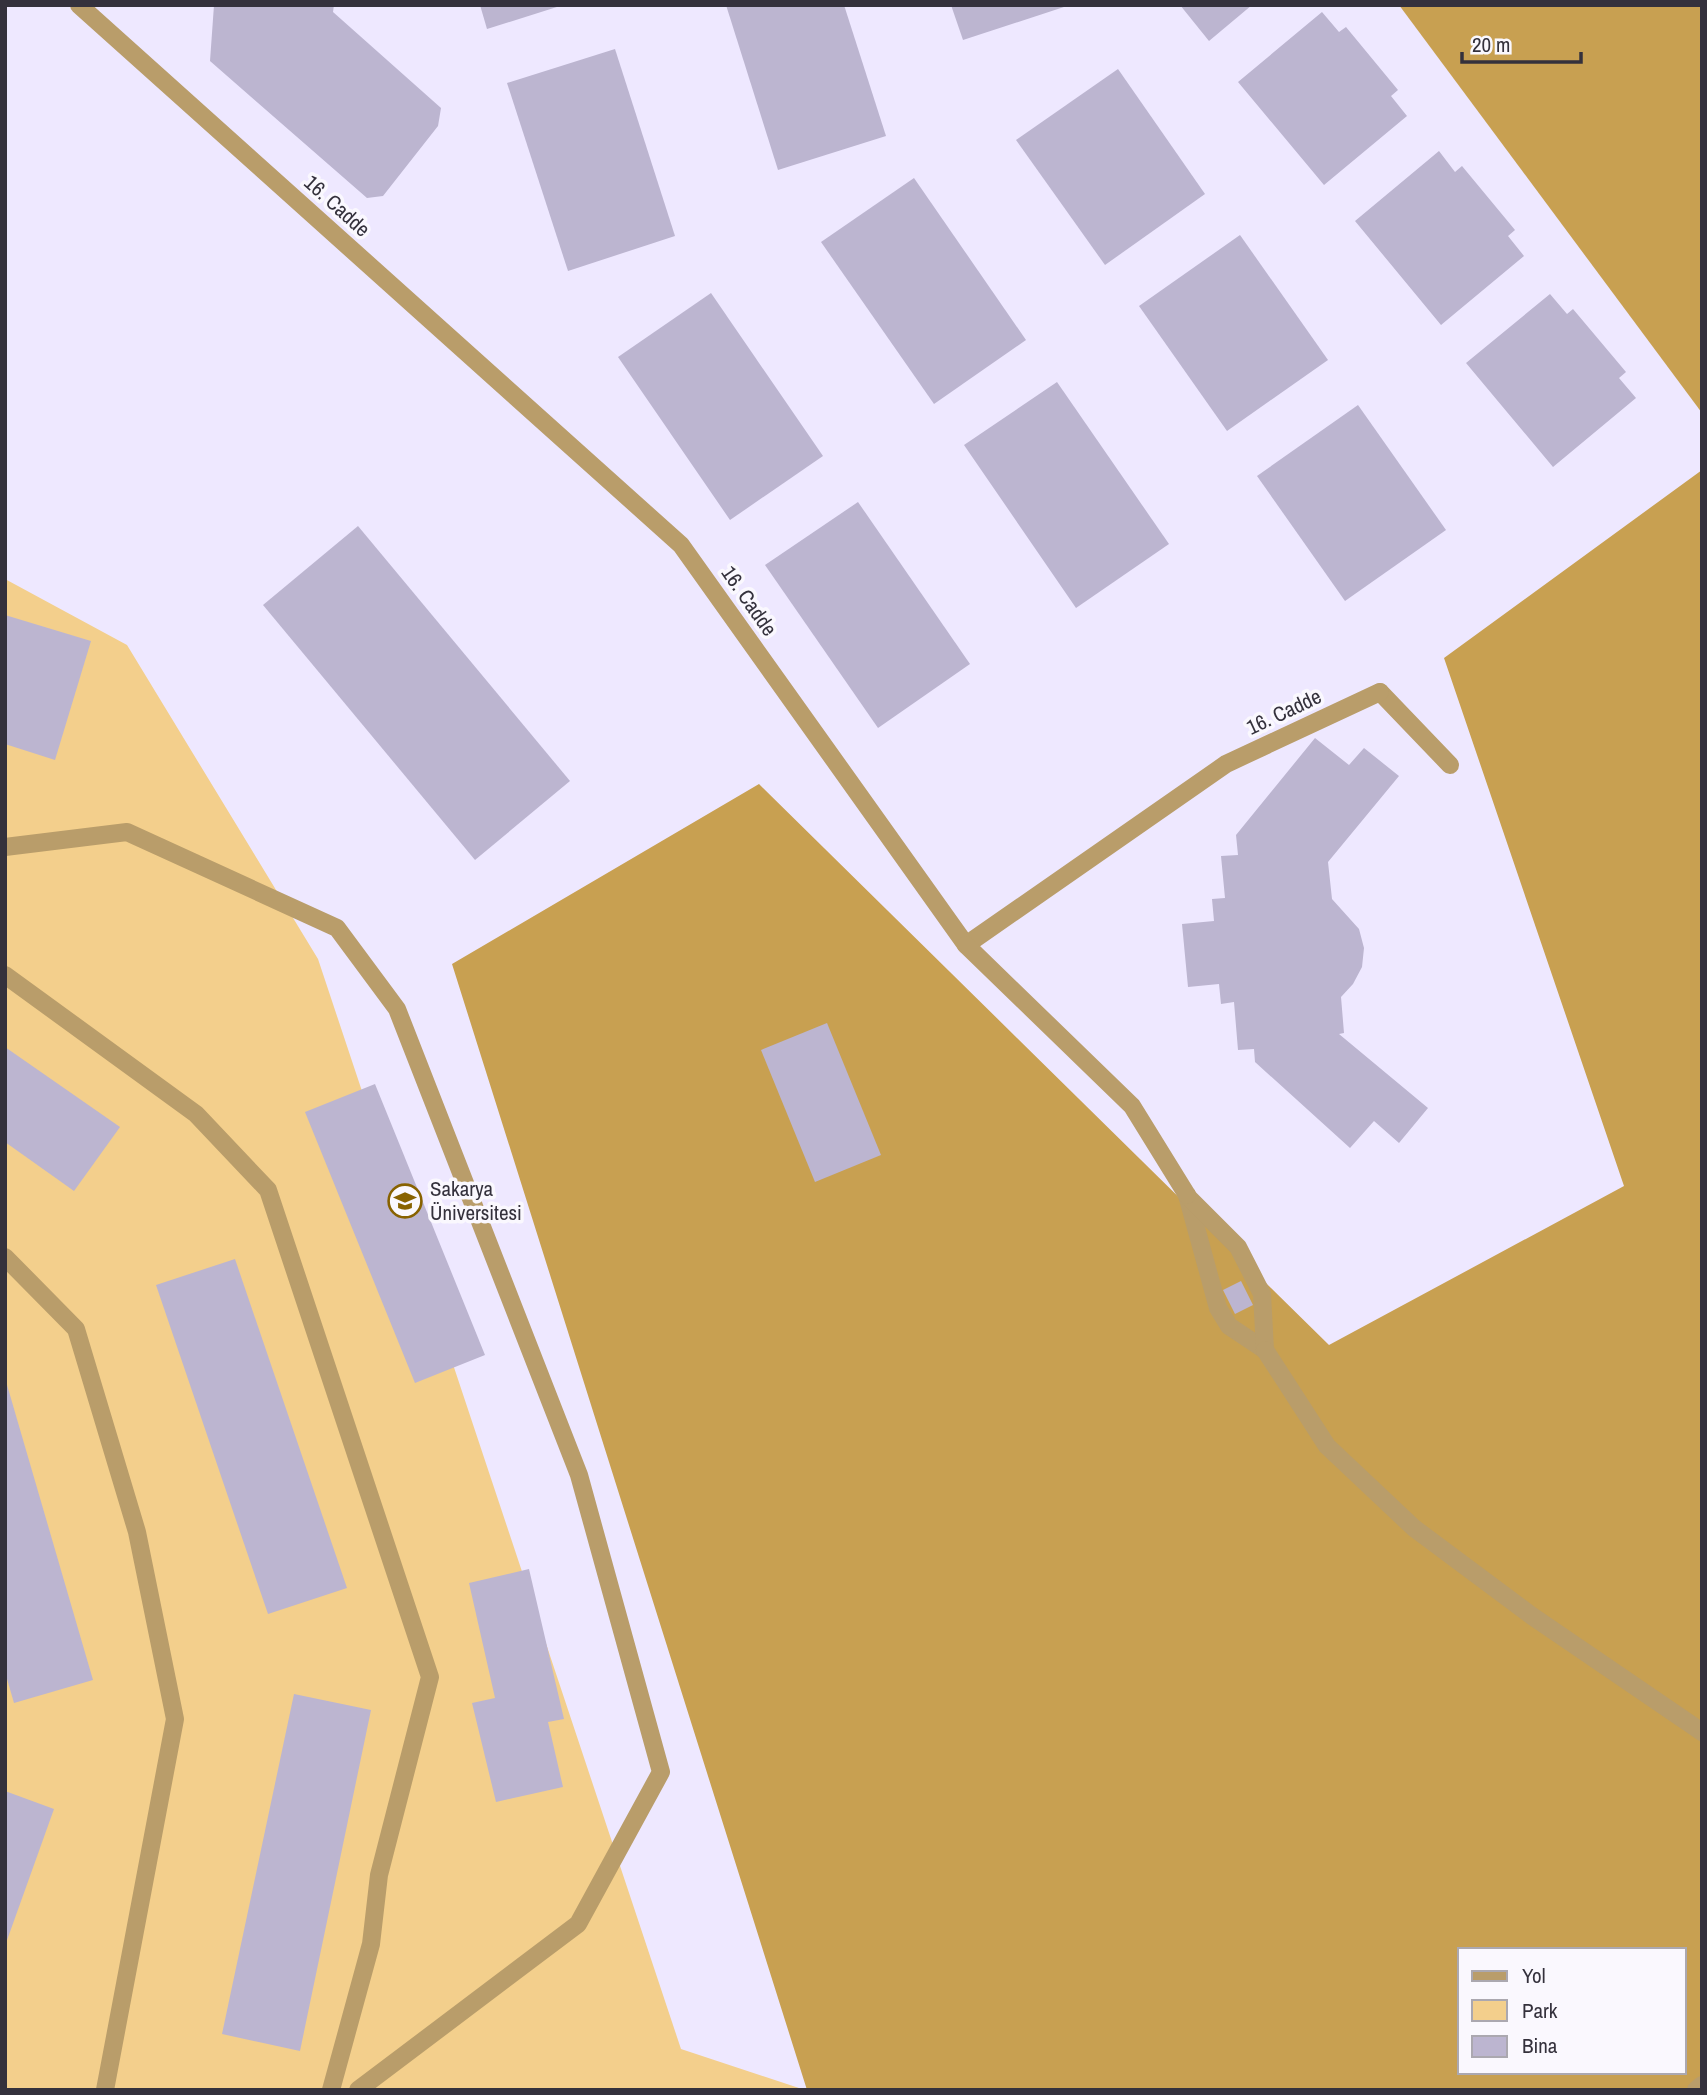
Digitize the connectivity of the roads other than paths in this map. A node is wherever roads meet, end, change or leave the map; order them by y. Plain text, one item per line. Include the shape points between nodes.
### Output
1 (79, 5) edge
2 (1450, 765) dead end
3 (5, 847) edge
4 (966, 945) junction
5 (5, 975) edge
6 (1187, 1195) junction
7 (5, 1256) edge
8 (1265, 1350) junction
9 (1702, 1732) edge
10 (1702, 2085) edge
11 (105, 2090) edge
12 (331, 2090) edge
13 (358, 2090) edge
14 (1696, 2090) edge

1 - 4 street, 16. Cadde via 681,545
2 - 4 street, 16. Cadde via 1380,692 1226,764
3 - 13 street via 127,832 337,928 397,1009 579,1475 661,1772 578,1924
4 - 6 street via 1132,1106
5 - 12 street via 196,1114 268,1190 430,1677 379,1875 371,1944
6 - 8 street via 1218,1308 1229,1326
6 - 8 street via 1238,1247 1262,1294
7 - 11 street via 76,1329 137,1532 175,1719
8 - 9 street via 1327,1446 1414,1528 1532,1616
10 - 14 street

